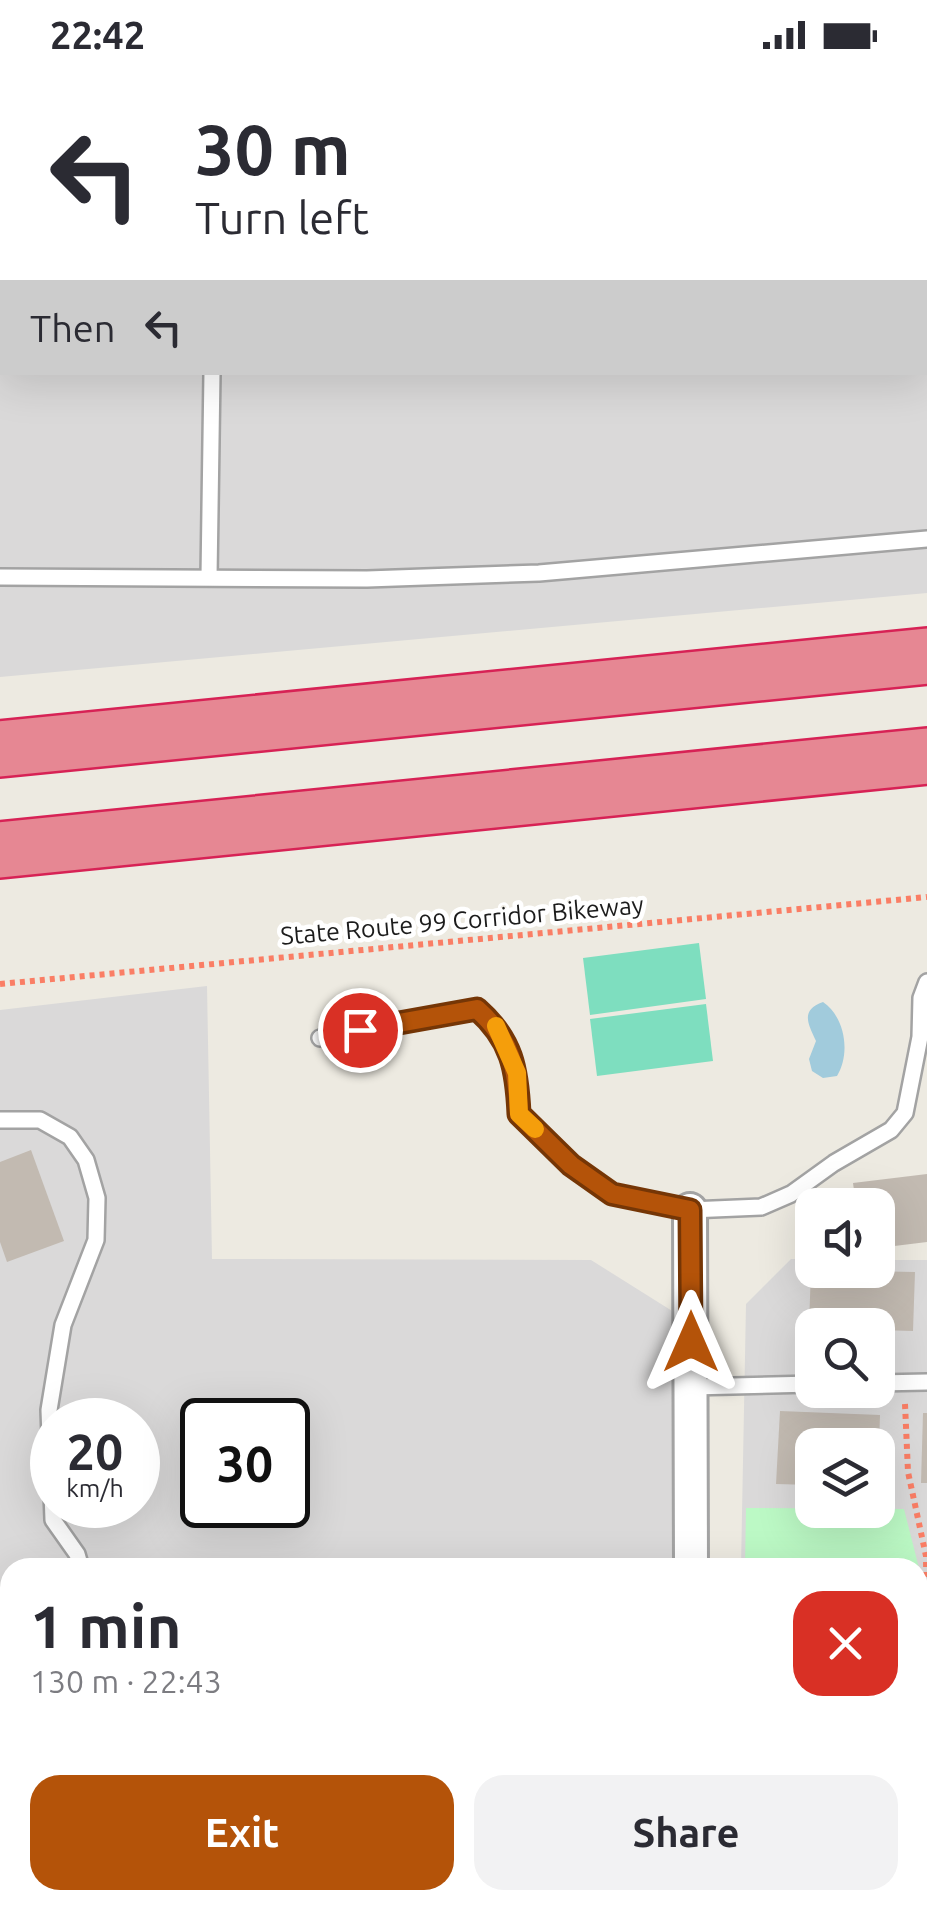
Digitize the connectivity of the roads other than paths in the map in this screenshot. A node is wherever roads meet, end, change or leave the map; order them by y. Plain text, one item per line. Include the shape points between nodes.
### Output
1 (212, 375) edge
2 (927, 539) edge
3 (0, 577) edge
4 (209, 577) junction
5 (927, 656) edge
6 (0, 749) edge
7 (927, 756) edge
8 (0, 850) edge
9 (927, 982) edge
10 (320, 1038) dead end
11 (0, 1120) edge
12 (690, 1210) junction
13 (927, 1382) edge
14 (895, 1383) edge
15 (795, 1384) edge
16 (691, 1387) junction
17 (78, 1558) edge
18 (691, 1558) edge

1 - 4 lane
2 - 4 lane via 539,573
3 - 4 lane
5 - 6 highway
7 - 8 highway
9 - 12 lane via 905,1112 892,1130 761,1207
10 - 12 lane via 477,1009 499,1029 517,1073 519,1114 571,1165 612,1194
11 - 17 lane via 40,1120 70,1137 86,1160 97,1198 96,1240 63,1325 49,1410 53,1520
12 - 16 street
13 - 14 lane
15 - 16 lane
16 - 18 street

